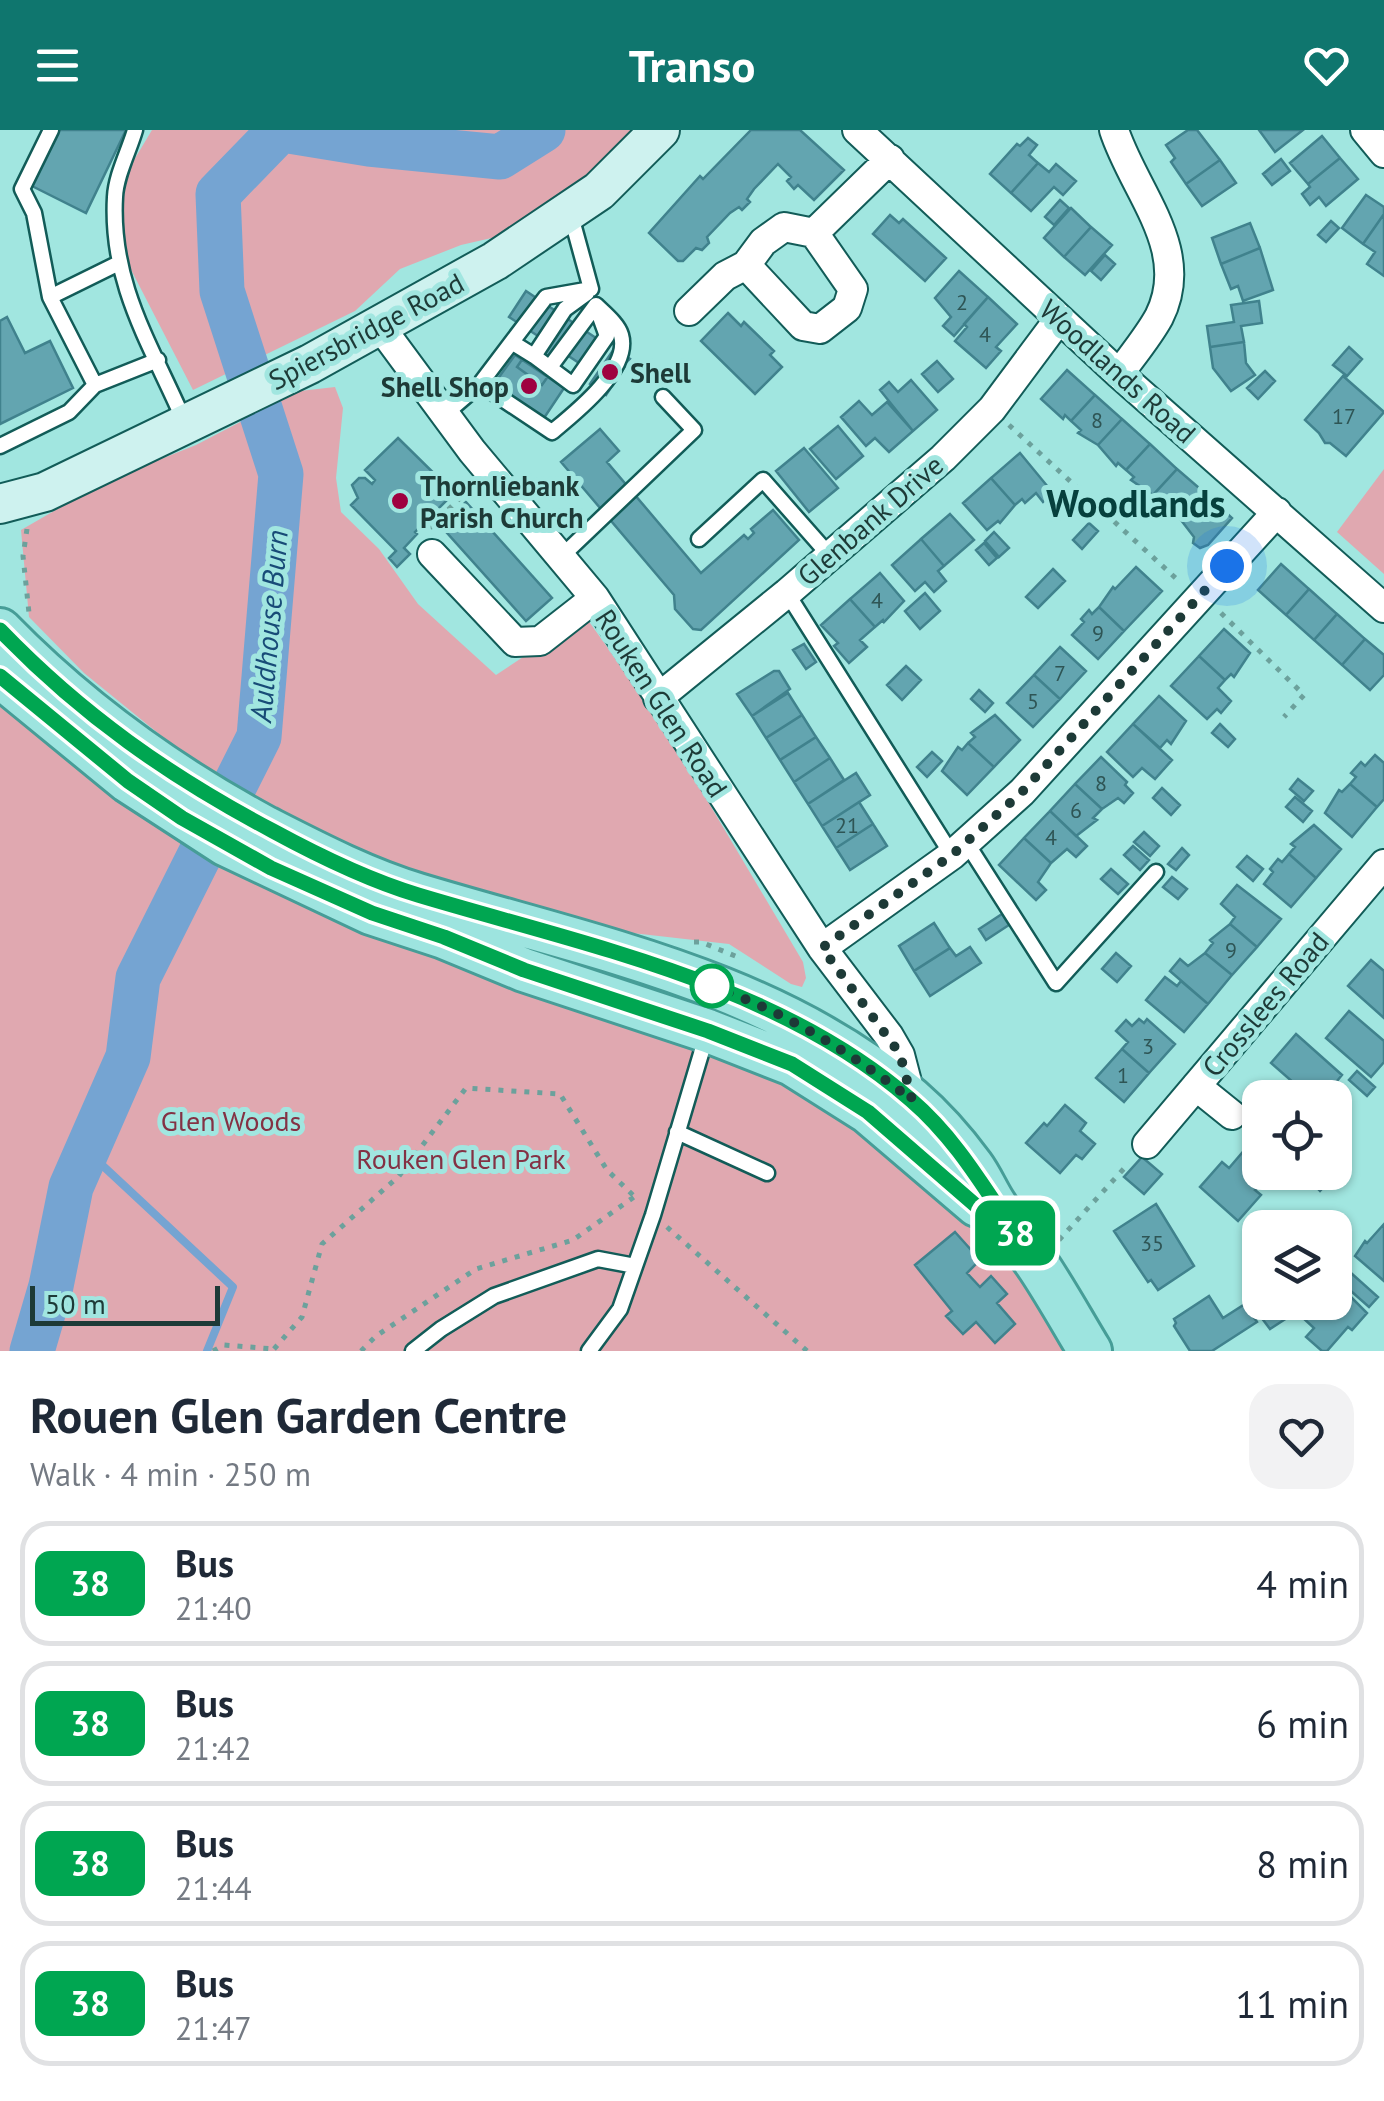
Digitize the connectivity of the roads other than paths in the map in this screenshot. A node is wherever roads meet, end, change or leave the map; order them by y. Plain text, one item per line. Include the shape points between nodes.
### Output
1 (50, 130) edge
2 (135, 130) edge
3 (660, 130) edge
4 (857, 130) edge
5 (1114, 130) edge
6 (1364, 130) edge
7 (1384, 153) edge
8 (890, 158) junction
9 (570, 210) junction
10 (814, 234) junction
11 (118, 264) junction
12 (746, 265) junction
13 (591, 290) junction
14 (50, 298) junction
15 (596, 305) junction
16 (689, 310) dead end
17 (1060, 319) junction
18 (378, 325) junction
19 (513, 343) junction
20 (534, 356) junction
21 (158, 360) junction
22 (550, 368) junction
23 (1119, 374) junction
24 (480, 384) junction
25 (95, 385) junction
26 (664, 397) dead end
27 (444, 415) junction
28 (197, 419) junction
29 (0, 446) edge
30 (17, 510) edge
31 (1277, 512) junction
32 (699, 539) dead end
33 (432, 554) road end
34 (830, 556) junction
35 (561, 557) junction
36 (787, 593) junction
37 (595, 598) junction
38 (1384, 608) edge
39 (5, 651) edge
40 (658, 698) junction
41 (233, 829) junction
42 (959, 849) junction
43 (1384, 864) edge
44 (1156, 872) dead end
45 (822, 948) junction
46 (721, 989) junction
47 (708, 1031) junction
48 (1196, 1086) junction
49 (912, 1100) junction
50 (1232, 1115) dead end
51 (678, 1132) junction
52 (1147, 1144) road end
53 (767, 1173) dead end
54 (1031, 1256) junction
55 (635, 1266) junction
56 (413, 1351) edge
57 (589, 1351) edge
58 (1090, 1351) edge

1 - 14 lane via 22,188 34,213
2 - 11 lane via 114,193
3 - 9 main road, Spiersbridge Road
4 - 8 street, Woodlands Road
5 - 23 street via 1164,235 1171,270 1157,320
6 - 7 street
8 - 10 street
8 - 17 street, Woodlands Road
9 - 13 lane
9 - 18 main road, Spiersbridge Road
10 - 12 street via 784,227
10 - 12 street via 853,289 847,308 820,329 803,326
11 - 14 lane
11 - 21 lane
12 - 16 street
13 - 15 lane
13 - 19 lane via 546,297
13 - 20 lane via 564,309
14 - 25 lane
15 - 22 lane
15 - 22 lane via 607,336 574,385
15 - 24 lane via 621,332 622,354 590,401 552,432
17 - 23 street, Woodlands Road
17 - 34 street, Glenbank Drive via 992,409
18 - 27 street, Rouken Glen Road
18 - 28 main road, Spiersbridge Road
19 - 20 lane
19 - 24 lane
20 - 22 lane
21 - 25 lane
21 - 28 lane
23 - 31 street, Woodlands Road
24 - 27 lane
25 - 29 lane via 69,412
26 - 35 lane via 694,430
27 - 35 street, Rouken Glen Road
28 - 30 main road, Spiersbridge Road
31 - 38 street, Woodlands Road
31 - 42 street via 1022,792
32 - 34 lane via 763,480
33 - 37 street via 516,642 540,641
34 - 36 street, Glenbank Drive
35 - 37 street, Rouken Glen Road
36 - 40 street, Glenbank Drive
36 - 42 lane
37 - 40 street, Rouken Glen Road
39 - 41 main road, Rouken Glen Road via 104,726 189,804
40 - 45 street, Rouken Glen Road
41 - 46 main road, Rouken Glen Road
41 - 47 main road, Rouken Glen Road via 372,913
42 - 44 lane via 1056,983
42 - 45 street
43 - 48 street, Crosslees Road
45 - 49 street, Rouken Glen Road via 900,1054
46 - 47 main road
46 - 49 main road, Rouken Glen Road via 826,1038
47 - 51 lane
47 - 54 main road, Rouken Glen Road via 792,1064 868,1112
48 - 50 street
48 - 52 street, Crosslees Road
49 - 54 main road, Rouken Glen Road via 974,1168
51 - 53 lane
51 - 55 lane
54 - 58 main road, Rouken Glen Road
55 - 56 lane via 598,1259 494,1296
55 - 57 lane via 620,1308

